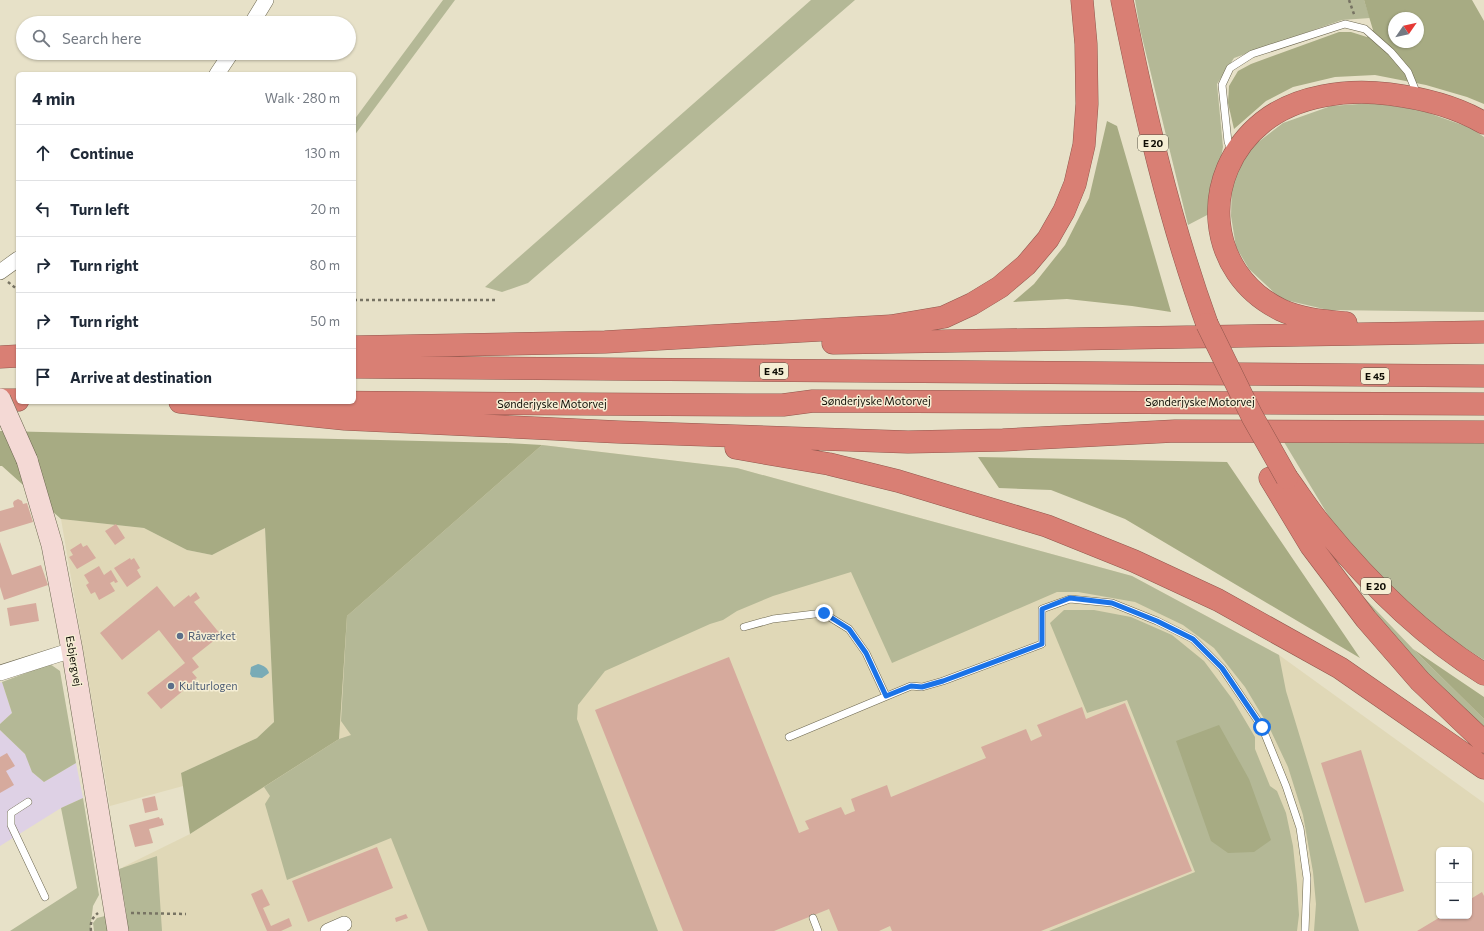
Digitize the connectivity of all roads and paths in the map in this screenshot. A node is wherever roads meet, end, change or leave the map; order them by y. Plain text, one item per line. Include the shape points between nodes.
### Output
1 (266, 0) edge
2 (1082, 0) edge
3 (1122, 0) edge
4 (1349, 0) edge
5 (256, 16) edge
6 (1358, 27) junction
7 (226, 60) edge
8 (218, 72) edge
9 (1419, 99) junction
10 (1484, 123) edge
11 (1234, 155) junction
12 (16, 260) edge
13 (0, 272) edge
14 (356, 300) edge
15 (495, 300) dead end
16 (1476, 332) edge
17 (605, 342) junction
18 (356, 347) edge
19 (16, 356) edge
20 (0, 357) edge
21 (0, 364) edge
22 (16, 364) edge
23 (356, 367) edge
24 (1484, 376) edge
25 (0, 399) edge
26 (16, 400) edge
27 (356, 403) edge
28 (199, 404) edge
29 (1484, 404) edge
30 (618, 432) junction
31 (1484, 432) edge
32 (1279, 478) junction
33 (744, 627) dead end
34 (72, 650) junction
35 (0, 673) edge
36 (1484, 674) edge
37 (886, 696) junction
38 (789, 737) dead end
39 (1484, 742) edge
40 (1484, 768) edge
41 (28, 802) dead end
42 (46, 897) dead end
43 (186, 914) dead end
44 (812, 918) dead end
45 (116, 922) edge
46 (344, 924) dead end
47 (328, 931) edge
48 (818, 931) edge
49 (1306, 931) edge

1 - 5 street
2 - 17 highway via 1086,44 1086,104 1084,145 1075,184 1064,211 1048,239 1026,265 1000,287 944,317 891,326
3 - 32 highway, E 20, bridge via 1157,163 1229,395 1238,417
4 - 6 path
6 - 9 lane via 1365,29 1391,52 1408,72
6 - 11 lane via 1345,24 1252,54 1230,68 1222,84 1228,142
7 - 8 street
9 - 10 highway via 1453,108
9 - 11 highway via 1378,93 1348,93 1308,100 1289,107 1263,122 1248,136
11 - 16 highway via 1226,172 1219,200 1221,236 1225,251 1241,278 1266,302 1283,311 1332,322
12 - 13 street
14 - 15 path
16 - 17 highway via 737,345
17 - 18 highway
19 - 20 highway
21 - 22 highway
23 - 24 highway, E 45
25 - 26 highway
25 - 34 main road, Esbjergvej, bridge via 27,460 52,545
27 - 29 highway, Sønderjyske Motorvej via 738,405 813,401
28 - 30 highway via 345,419
30 - 31 highway via 908,442 1176,431
30 - 40 highway via 757,451 829,464 898,481 1047,526 1134,561 1218,600 1298,643 1340,668
32 - 36 highway, E 20 via 1366,577 1410,619
32 - 39 highway via 1311,546 1366,619 1420,681
33 - 37 lane via 772,619 824,613 849,629 866,653
34 - 35 street
34 - 45 main road, Esbjergvej
37 - 38 lane
37 - 49 lane via 911,686 922,687 943,681 1042,644 1042,609 1070,598 1112,603 1193,639 1222,668 1262,727 1286,786 1300,828 1307,878
41 - 42 lane via 11,813 11,824
43 - 45 path
44 - 48 lane
46 - 47 street

